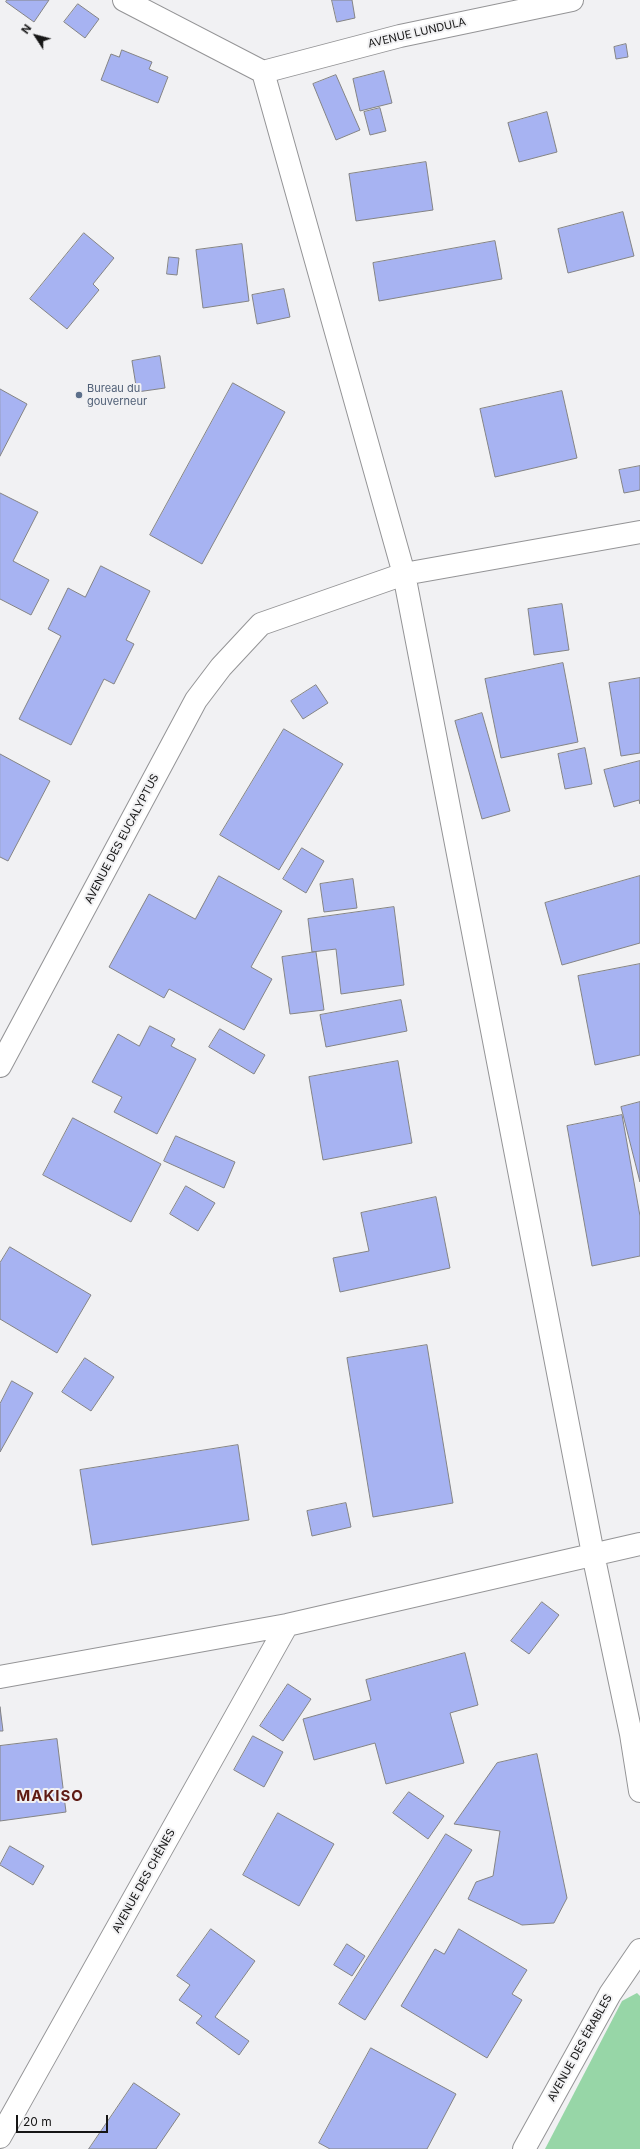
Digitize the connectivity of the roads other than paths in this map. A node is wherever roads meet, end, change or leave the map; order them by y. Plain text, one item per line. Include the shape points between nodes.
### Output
1 (124, 0) edge
2 (572, 0) edge
3 (263, 72) junction
4 (640, 532) edge
5 (404, 574) junction
6 (0, 1066) edge
7 (640, 1544) edge
8 (594, 1554) junction
9 (287, 1625) junction
10 (0, 1677) edge
11 (640, 1791) edge
12 (640, 1950) edge
13 (0, 2137) edge
14 (524, 2149) edge

1 - 3 street
2 - 3 street, AVENUE LUNDULA via 400,36
3 - 5 street
4 - 5 street
5 - 6 street, AVENUE DES EUCALYPTUS via 261,624 221,667 196,700
5 - 8 street
7 - 8 street
8 - 9 street
8 - 11 street via 631,1734
9 - 10 street
9 - 13 street, AVENUE DES CHÊNES
12 - 14 street, AVENUE DES ÉRABLES via 610,1994

